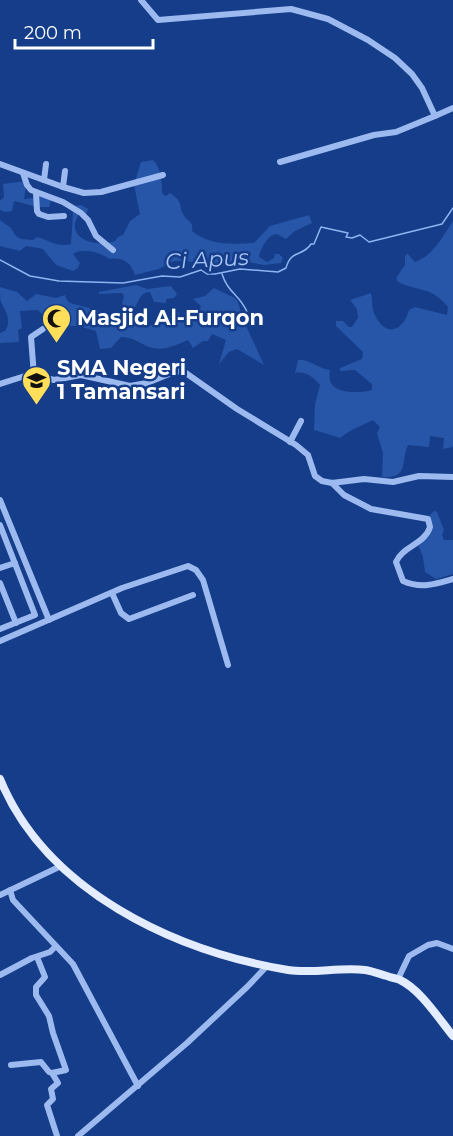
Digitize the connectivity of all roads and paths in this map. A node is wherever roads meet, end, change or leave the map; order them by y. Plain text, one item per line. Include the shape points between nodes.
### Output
1 (141, 0) edge
2 (453, 108) edge
3 (435, 116) junction
4 (280, 162) dead end
5 (0, 164) edge
6 (46, 164) dead end
7 (65, 171) dead end
8 (23, 173) junction
9 (163, 175) dead end
10 (44, 180) junction
11 (63, 187) junction
12 (36, 193) junction
13 (64, 216) dead end
14 (113, 250) dead end
15 (43, 328) dead end
16 (34, 376) junction
17 (0, 384) edge
18 (301, 422) dead end
19 (290, 442) junction
20 (453, 477) edge
21 (332, 483) junction
22 (0, 500) edge
23 (0, 525) edge
24 (15, 562) junction
25 (0, 568) edge
26 (453, 579) edge
27 (0, 583) edge
28 (112, 593) junction
29 (192, 595) dead end
30 (49, 620) junction
31 (15, 623) junction
32 (0, 629) edge
33 (0, 641) edge
34 (228, 664) dead end
35 (0, 779) edge
36 (62, 866) junction
37 (10, 890) junction
38 (0, 896) edge
39 (55, 947) junction
40 (453, 949) edge
41 (37, 957) junction
42 (267, 966) junction
43 (0, 975) edge
44 (398, 979) junction
45 (453, 1035) edge
46 (10, 1065) dead end
47 (52, 1073) junction
48 (138, 1086) junction
49 (57, 1136) edge
50 (78, 1136) edge

1 - 3 street via 158,20 291,9 328,19 395,58 422,88
2 - 3 street
3 - 4 street via 396,132
5 - 8 street
6 - 10 street
7 - 11 street
8 - 10 street
8 - 12 street via 28,187
9 - 11 street via 90,193
10 - 11 street
12 - 13 street via 39,214
12 - 14 street via 81,213 96,236
15 - 16 street via 31,337
16 - 17 street
16 - 19 street via 54,380 81,375 127,386 183,371
18 - 19 street
19 - 21 street via 308,455 317,478
20 - 21 street
21 - 26 street via 344,495 371,509 428,519 426,536 396,562 403,581 425,586
22 - 30 street
23 - 24 street
24 - 25 street
24 - 31 street via 35,615
27 - 31 street
28 - 29 street via 129,619
28 - 30 street
28 - 34 street via 182,567 192,567 203,580
30 - 33 street
31 - 32 street
35 - 36 main road via 18,816
36 - 37 street
36 - 42 main road via 87,888 142,922 224,955
37 - 38 street
37 - 39 street via 13,900
39 - 41 street
39 - 48 street via 73,964
40 - 44 street via 437,943 428,945 409,956
41 - 43 street
41 - 47 street via 45,977 36,987 36,995 50,1016 66,1070
42 - 44 main road via 311,972 365,970
42 - 48 street
44 - 45 main road via 418,994
46 - 47 street via 41,1062
47 - 49 street via 58,1083 51,1089 53,1099 47,1106
48 - 50 street

